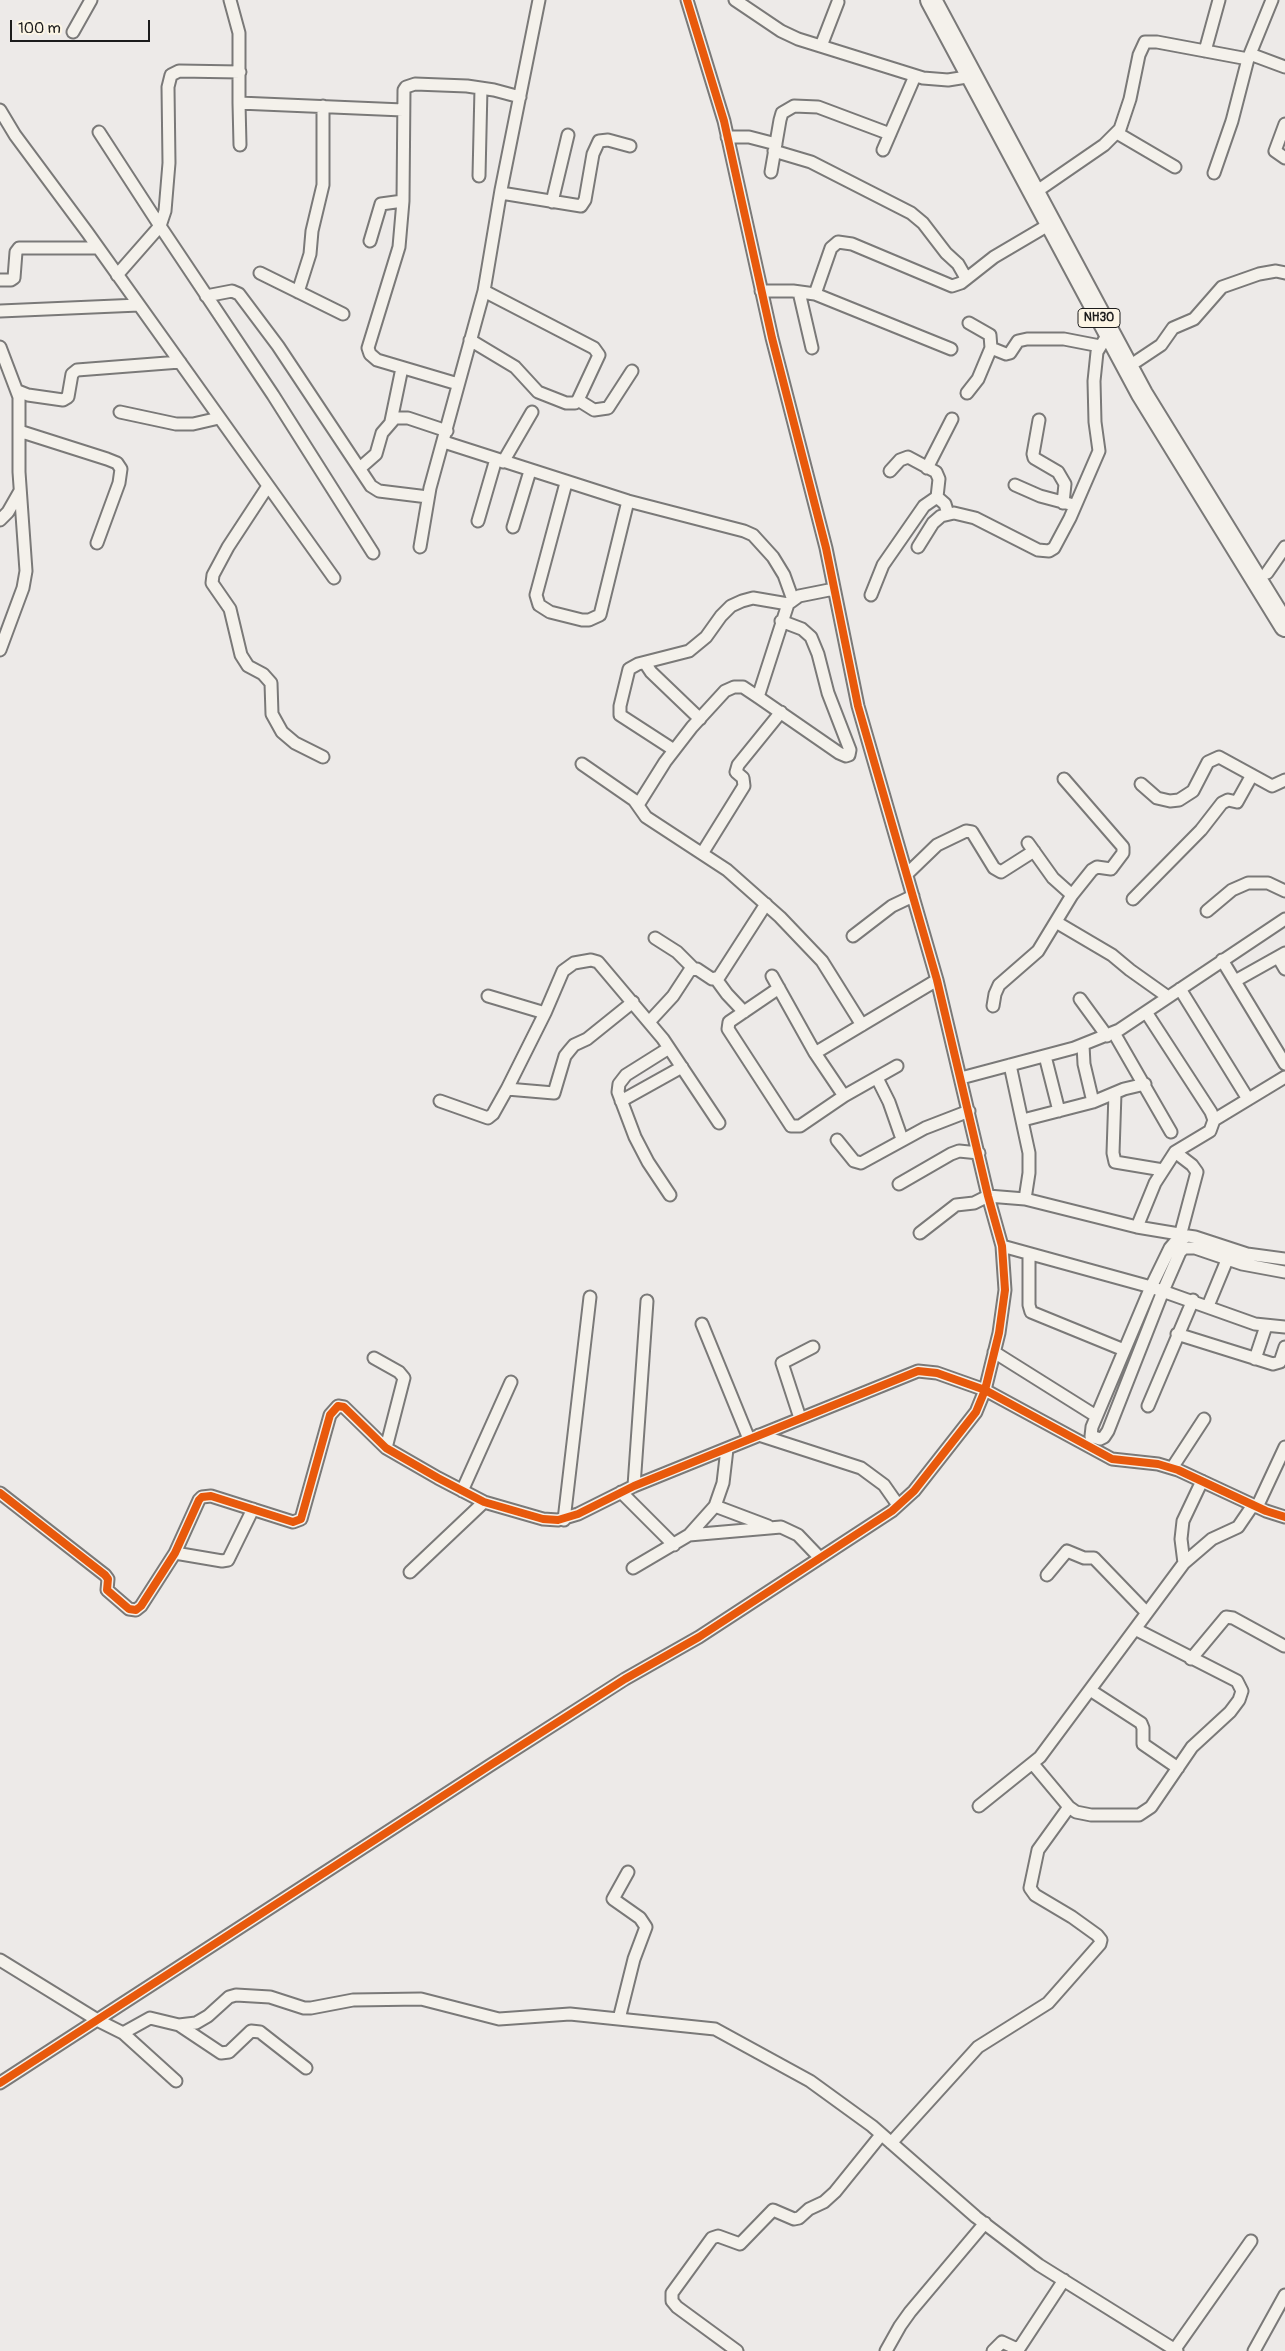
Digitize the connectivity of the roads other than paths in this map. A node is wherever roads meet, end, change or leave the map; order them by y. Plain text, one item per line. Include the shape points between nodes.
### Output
1 (91, 0) edge
2 (230, 0) edge
3 (539, 0) edge
4 (687, 0) edge
5 (734, 0) edge
6 (931, 0) edge
7 (945, 0) edge
8 (1219, 0) edge
9 (1272, 0) edge
10 (838, 2) dead end
11 (73, 32) dead end
12 (821, 46) junction
13 (1205, 51) junction
14 (1249, 57) junction
15 (1285, 67) edge
16 (240, 72) junction
17 (915, 76) junction
18 (973, 76) junction
19 (481, 88) junction
20 (520, 97) junction
21 (239, 103) junction
22 (323, 106) junction
23 (0, 110) edge
24 (403, 110) junction
25 (1285, 124) edge
26 (4, 127) edge
27 (99, 132) dead end
28 (1117, 133) junction
29 (890, 134) junction
30 (568, 135) dead end
31 (727, 137) junction
32 (240, 145) dead end
33 (630, 146) dead end
34 (775, 147) junction
35 (883, 150) dead end
36 (1285, 158) edge
37 (1175, 167) dead end
38 (771, 172) dead end
39 (1214, 174) dead end
40 (479, 176) dead end
41 (1043, 187) junction
42 (501, 193) junction
43 (403, 201) junction
44 (552, 202) junction
45 (1050, 224) junction
46 (160, 226) junction
47 (370, 241) dead end
48 (98, 248) junction
49 (260, 273) dead end
50 (1285, 273) edge
51 (117, 275) junction
52 (966, 278) junction
53 (0, 280) edge
54 (484, 291) junction
55 (298, 292) junction
56 (762, 292) junction
57 (800, 292) junction
58 (815, 294) junction
59 (206, 296) junction
60 (139, 305) junction
61 (0, 311) edge
62 (343, 314) dead end
63 (968, 323) dead end
64 (470, 340) junction
65 (1104, 340) junction
66 (0, 347) edge
67 (812, 348) dead end
68 (951, 348) dead end
69 (991, 348) junction
70 (1137, 361) junction
71 (180, 362) junction
72 (402, 368) junction
73 (632, 371) dead end
74 (458, 384) junction
75 (18, 391) junction
76 (967, 393) dead end
77 (578, 400) junction
78 (120, 412) dead end
79 (532, 412) dead end
80 (219, 418) junction
81 (952, 419) dead end
82 (1038, 420) dead end
83 (391, 421) junction
84 (19, 430) junction
85 (445, 437) junction
86 (500, 460) junction
87 (360, 468) junction
88 (927, 468) junction
89 (530, 471) junction
90 (890, 472) dead end
91 (566, 482) junction
92 (1015, 485) dead end
93 (268, 486) junction
94 (20, 491) junction
95 (428, 496) junction
96 (937, 497) junction
97 (628, 501) junction
98 (1069, 504) junction
99 (948, 514) junction
100 (0, 520) edge
101 (478, 521) dead end
102 (513, 527) dead end
103 (97, 542) dead end
104 (420, 547) dead end
105 (918, 547) dead end
106 (1285, 548) edge
107 (373, 553) dead end
108 (1267, 573) junction
109 (334, 578) dead end
110 (834, 589) junction
111 (871, 595) dead end
112 (790, 602) junction
113 (1285, 602) edge
114 (781, 621) junction
115 (1285, 626) edge
116 (4, 628) edge
117 (0, 650) edge
118 (645, 663) junction
119 (758, 697) junction
120 (780, 712) junction
121 (700, 719) junction
122 (674, 750) junction
123 (323, 757) dead end
124 (582, 764) dead end
125 (1252, 776) junction
126 (1064, 779) dead end
127 (1285, 780) edge
128 (1141, 784) dead end
129 (638, 805) junction
130 (703, 852) junction
131 (908, 873) junction
132 (1285, 891) edge
133 (1072, 895) junction
134 (913, 896) junction
135 (1133, 899) dead end
136 (766, 904) junction
137 (1207, 911) dead end
138 (1285, 919) edge
139 (1056, 922) junction
140 (853, 936) dead end
141 (656, 938) dead end
142 (1281, 955) edge
143 (1222, 960) junction
144 (694, 969) junction
145 (1285, 969) edge
146 (772, 976) dead end
147 (716, 979) junction
148 (937, 980) junction
149 (1235, 981) junction
150 (778, 988) junction
151 (1180, 989) junction
152 (488, 996) dead end
153 (1168, 997) junction
154 (1080, 999) dead end
155 (633, 1002) junction
156 (993, 1006) dead end
157 (545, 1012) junction
158 (744, 1012) junction
159 (1146, 1012) junction
160 (649, 1022) junction
161 (862, 1025) junction
162 (1110, 1034) junction
163 (1083, 1045) junction
164 (669, 1048) junction
165 (815, 1052) junction
166 (1045, 1056) junction
167 (1285, 1064) edge
168 (1010, 1065) junction
169 (897, 1066) dead end
170 (682, 1067) junction
171 (1285, 1077) edge
172 (877, 1078) junction
173 (962, 1078) junction
174 (1145, 1084) junction
175 (507, 1090) junction
176 (1115, 1093) junction
177 (844, 1096) junction
178 (1248, 1100) junction
179 (440, 1101) dead end
180 (621, 1101) junction
181 (1093, 1102) junction
182 (969, 1111) junction
183 (1059, 1111) junction
184 (1023, 1120) junction
185 (1214, 1120) junction
186 (719, 1123) dead end
187 (1171, 1132) dead end
188 (902, 1139) junction
189 (837, 1140) dead end
190 (979, 1152) junction
191 (1174, 1152) junction
192 (1163, 1170) junction
193 (899, 1184) dead end
194 (670, 1195) dead end
195 (988, 1196) junction
196 (1025, 1199) junction
197 (1138, 1227) junction
198 (920, 1233) dead end
199 (1179, 1237) junction
200 (1002, 1246) junction
201 (1180, 1252) junction
202 (1029, 1255) junction
203 (1285, 1259) edge
204 (1227, 1260) junction
205 (1285, 1272) edge
206 (1151, 1287) junction
207 (1163, 1291) junction
208 (590, 1297) dead end
209 (1193, 1300) junction
210 (647, 1301) dead end
211 (1208, 1306) junction
212 (702, 1324) dead end
213 (1266, 1326) junction
214 (1285, 1328) edge
215 (1177, 1334) junction
216 (813, 1347) dead end
217 (1285, 1347) edge
218 (1124, 1350) junction
219 (994, 1352) junction
220 (374, 1358) dead end
221 (1255, 1359) junction
222 (511, 1382) dead end
223 (985, 1390) junction
224 (1148, 1406) dead end
225 (1096, 1416) junction
226 (800, 1418) junction
227 (1204, 1418) dead end
228 (754, 1437) junction
229 (1285, 1447) edge
230 (386, 1448) junction
231 (727, 1449) junction
232 (1172, 1468) junction
233 (1202, 1481) junction
234 (634, 1486) junction
235 (462, 1491) junction
236 (621, 1492) junction
237 (0, 1493) edge
238 (484, 1502) junction
239 (898, 1505) junction
240 (715, 1506) junction
241 (1255, 1506) junction
242 (253, 1509) junction
243 (1285, 1517) edge
244 (564, 1520) junction
245 (772, 1527) junction
246 (689, 1535) junction
247 (674, 1545) junction
248 (175, 1552) junction
249 (820, 1558) junction
250 (1184, 1563) junction
251 (633, 1568) dead end
252 (410, 1572) dead end
253 (1047, 1575) dead end
254 (1147, 1613) junction
255 (1135, 1629) junction
256 (1284, 1646) dead end
257 (1191, 1660) junction
258 (1090, 1690) junction
259 (1033, 1764) junction
260 (1178, 1768) junction
261 (979, 1806) dead end
262 (1069, 1807) junction
263 (628, 1872) dead end
264 (0, 1960) edge
265 (620, 2019) junction
266 (99, 2021) junction
267 (179, 2025) junction
268 (123, 2033) junction
269 (306, 2068) dead end
270 (176, 2081) dead end
271 (0, 2083) edge
272 (881, 2134) junction
273 (892, 2144) junction
274 (985, 2223) junction
275 (1250, 2240) dead end
276 (1064, 2280) junction
277 (1285, 2295) edge
278 (1176, 2350) edge
279 (737, 2351) edge
280 (886, 2351) edge
281 (993, 2351) edge
282 (1254, 2351) edge

1 - 11 street
2 - 16 street via 239,33
3 - 20 street
4 - 31 street
5 - 12 street via 788,35
6 - 18 highway, NH30
7 - 41 highway, NH30
8 - 13 street
9 - 14 street
10 - 12 street
12 - 17 street
13 - 14 street
13 - 28 street via 1144,42 1123,125
14 - 15 street
14 - 39 street
16 - 21 street
16 - 46 street via 179,71 171,75 168,87 168,185
17 - 18 street via 938,80
17 - 29 street
18 - 45 highway, NH30
19 - 20 street
19 - 24 street via 410,85 404,90
19 - 40 street
20 - 42 street
21 - 22 street
21 - 32 street
22 - 24 street
22 - 55 street via 323,185 310,254
23 - 26 street
24 - 43 street
25 - 36 street via 1275,151
26 - 48 street
27 - 46 street
28 - 37 street
28 - 41 street
29 - 34 street via 818,107 794,106 782,113
29 - 35 street
30 - 44 street
31 - 34 street via 749,137
31 - 56 street
33 - 44 street via 599,141 593,154 584,204 575,207
34 - 38 street
34 - 52 street via 911,213 958,264
41 - 70 highway, NH30
42 - 44 street
42 - 54 street
43 - 47 street via 381,204
43 - 72 street via 396,262 375,318 368,348 373,358
45 - 52 street via 994,257
45 - 65 highway, NH30
46 - 51 street
46 - 59 street
48 - 51 street
48 - 53 street via 19,248 14,278
49 - 55 street
50 - 70 street via 1259,274 1222,286 1194,319 1173,328 1160,345
51 - 60 street
52 - 58 street via 956,286 946,285 852,244 838,242 831,248
54 - 64 street
54 - 77 street via 598,351
55 - 62 street
56 - 57 street
56 - 110 street
57 - 58 street
57 - 67 street
58 - 68 street
59 - 87 street via 232,291 239,294
59 - 107 street
60 - 61 street
60 - 71 street
63 - 69 street via 990,336
64 - 74 street
64 - 77 street via 515,367 538,392 566,403
65 - 69 street via 1043,338 1018,342 1008,354
65 - 98 street via 1094,380 1099,451
65 - 115 highway, NH30
66 - 75 street
69 - 76 street via 978,379
70 - 108 highway, NH30
71 - 75 street via 77,370 72,374 68,397 63,400
71 - 80 street
72 - 74 street
72 - 83 street
73 - 77 street via 608,408 594,410
74 - 85 street
75 - 84 street
78 - 80 street via 176,424
79 - 86 street
80 - 93 street
81 - 88 street
82 - 98 street via 1034,458 1058,472 1065,484
83 - 85 street via 403,417
83 - 87 street via 382,433 376,454
84 - 94 street
84 - 103 street via 117,463 121,469 119,483
85 - 86 street
85 - 95 street
86 - 89 street
86 - 101 street
87 - 95 street via 374,489
88 - 90 street via 908,457 900,460
88 - 96 street via 939,476
89 - 91 street
89 - 102 street
91 - 97 street
91 - 97 street via 536,595 539,605 550,612 582,620 600,614
92 - 98 street
93 - 109 street
93 - 123 street via 228,547 212,583 230,609 241,655 248,666 271,683 272,714 282,732 295,743
94 - 100 street
94 - 116 street via 26,578
95 - 104 street
96 - 99 street via 945,504
96 - 111 street via 924,506 883,565
97 - 112 street via 735,527 754,535 784,575
98 - 99 street via 1058,541 1049,551 1038,550 975,518
99 - 105 street via 933,523
106 - 108 street
108 - 113 highway, NH30
110 - 112 street
110 - 131 street via 858,706
112 - 114 street
112 - 118 street via 753,598 742,601 721,616 697,646
114 - 119 street
114 - 120 street via 811,636 849,755 839,753
116 - 117 street
118 - 121 street
118 - 122 street via 629,669 619,712
119 - 120 street
119 - 121 street via 743,687 729,688
120 - 130 street via 738,765 736,772 744,778 744,786
121 - 122 street
122 - 129 street
124 - 129 street
125 - 127 street via 1272,786
125 - 128 street via 1218,757 1208,762 1193,791 1179,800 1157,798
125 - 135 street via 1239,801 1222,803
126 - 133 street via 1124,850 1111,869 1097,867 1092,870
129 - 130 street via 646,818
130 - 136 street
131 - 133 street via 937,845 966,831 972,832 994,868 1001,872 1031,847 1053,878
131 - 134 street
132 - 137 street via 1268,883 1248,883 1232,890
133 - 139 street
134 - 140 street via 892,906
134 - 148 street
136 - 147 street
136 - 161 street via 822,961
138 - 143 street
139 - 153 street via 1112,954
139 - 156 street via 1038,951 1000,985
141 - 144 street
142 - 145 street
142 - 149 street
143 - 149 street
143 - 151 street
144 - 147 street
144 - 160 street
146 - 150 street
147 - 158 street
148 - 161 street
148 - 173 street
149 - 167 street
150 - 158 street
150 - 165 street
151 - 153 street
151 - 178 street
152 - 157 street
153 - 159 street
154 - 162 street
155 - 157 street via 598,962 581,961 563,971
155 - 160 street
155 - 175 street via 569,1050 554,1093
157 - 175 street
158 - 177 street via 729,1022 728,1030 787,1123 800,1126
159 - 162 street
159 - 185 street
160 - 164 street
161 - 165 street
162 - 163 street
162 - 174 street
163 - 166 street
163 - 181 street
164 - 170 street
164 - 180 street via 622,1079 618,1084
165 - 177 street
166 - 168 street
166 - 183 street
168 - 173 street
168 - 184 street
169 - 172 street
170 - 180 street
170 - 186 street
171 - 178 street
172 - 177 street
172 - 188 street via 890,1102
173 - 182 street
174 - 176 street
174 - 187 street
175 - 179 street via 488,1118
176 - 181 street
176 - 192 street via 1115,1162
178 - 185 street
180 - 194 street via 634,1137
181 - 183 street
182 - 188 street
182 - 190 street
183 - 184 street
184 - 196 street via 1029,1153
185 - 191 street via 1210,1131
188 - 189 street via 860,1163 854,1161
190 - 193 street via 951,1154
190 - 195 street
191 - 192 street
191 - 199 street via 1197,1172
192 - 197 street
195 - 196 street
195 - 198 street via 974,1203 956,1205
195 - 200 street
196 - 197 street
197 - 199 street
199 - 201 street
199 - 203 street via 1195,1237 1247,1254
199 - 206 street
200 - 202 street
200 - 219 street via 1005,1290
201 - 204 street via 1195,1248
201 - 207 street
202 - 206 street
202 - 218 street via 1031,1312
204 - 205 street
204 - 211 street
206 - 207 street
206 - 218 street
207 - 209 street
207 - 225 street via 1104,1438 1091,1436
208 - 244 street
209 - 211 street
209 - 215 street
210 - 234 street
211 - 213 street via 1246,1322
212 - 228 street
213 - 214 street
213 - 221 street
215 - 221 street
215 - 224 street
216 - 226 street via 782,1363
217 - 221 street via 1282,1359 1276,1364
218 - 225 street
219 - 223 street
219 - 225 street
220 - 230 street via 404,1378
222 - 235 street
223 - 226 street via 937,1373 918,1371
223 - 232 street via 1112,1459
223 - 239 street via 976,1412 914,1491
226 - 228 street
227 - 232 street
228 - 231 street
228 - 239 street via 861,1468 884,1485
229 - 241 street
230 - 235 street
230 - 242 street via 344,1407 335,1407 300,1519 294,1522
231 - 234 street
231 - 240 street via 723,1483
232 - 233 street
233 - 241 street
233 - 250 street via 1184,1521 1181,1538
234 - 236 street
235 - 238 street
236 - 244 street
236 - 247 street
237 - 248 street via 105,1575 107,1590 132,1610 142,1606
238 - 244 street via 543,1519
238 - 252 street
239 - 249 street
240 - 245 street
240 - 246 street
241 - 243 street
241 - 250 street via 1238,1527 1212,1539
242 - 248 street via 228,1560
242 - 248 street via 211,1496 202,1497
245 - 246 street
245 - 249 street via 787,1528
246 - 247 street
247 - 251 street
249 - 266 street via 699,1637 625,1679 481,1771
250 - 254 street
253 - 254 street via 1067,1551 1084,1558 1094,1558
254 - 255 street
255 - 257 street
255 - 258 street
256 - 257 street via 1226,1617
257 - 260 street via 1233,1678 1240,1683 1242,1691 1230,1712 1197,1741
258 - 259 street
258 - 260 street via 1140,1723 1143,1744
259 - 261 street
259 - 262 street
260 - 262 street via 1151,1807 1138,1815 1082,1814
262 - 273 street via 1038,1850 1030,1888 1035,1896 1097,1935 1100,1944 1048,2003 978,2047
263 - 265 street via 613,1899 646,1926 634,1959
264 - 266 street
265 - 267 street via 570,2014 499,2020 420,1999 353,2000 304,2008 270,1997 236,1995 196,2023
265 - 272 street via 715,2028 810,2081
266 - 268 street
266 - 271 street
267 - 268 street via 150,2018
267 - 269 street via 221,2053 229,2052 251,2031 260,2032
268 - 270 street
272 - 273 street
272 - 279 street via 829,2198 796,2219 776,2210 770,2212 740,2244 721,2237 712,2238 672,2292 672,2301 677,2307
273 - 274 street
274 - 276 street
274 - 280 street via 910,2312
275 - 278 street
276 - 278 street
276 - 281 street via 1020,2347 1002,2342
277 - 282 street

